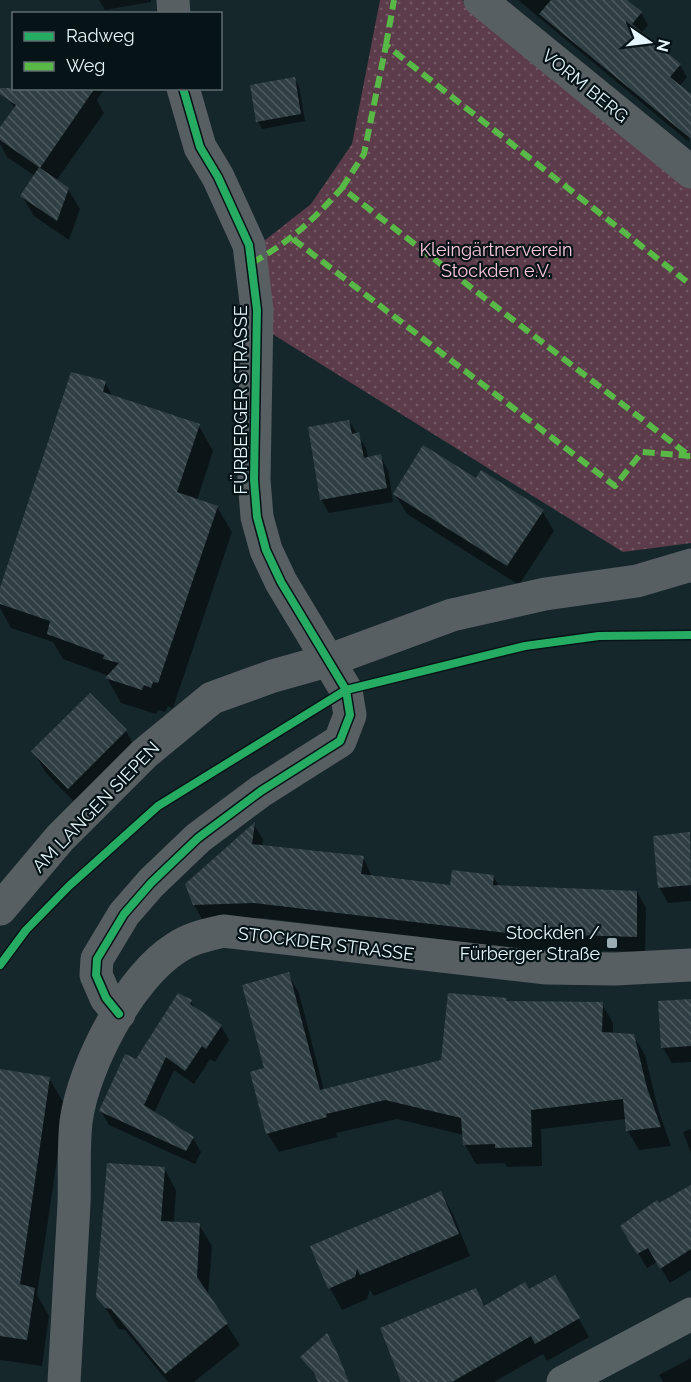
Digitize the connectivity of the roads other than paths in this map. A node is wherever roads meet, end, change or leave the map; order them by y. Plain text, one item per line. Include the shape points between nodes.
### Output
1 (480, 0) edge
2 (184, 90) edge
3 (691, 172) edge
4 (691, 565) edge
5 (330, 660) junction
6 (0, 909) edge
7 (691, 965) edge
8 (119, 1014) junction
9 (691, 1314) edge
10 (64, 1382) edge
11 (563, 1382) edge

1 - 3 street, VORM BERG
2 - 5 street, FÜRBERGER STRASSE via 200,147 249,244 256,310 257,517 281,582
4 - 5 street, AM LANGEN SIEPEN via 637,581 545,594 452,615
5 - 6 street, AM LANGEN SIEPEN via 212,698 144,754 60,838
5 - 8 street, FÜRBERGER STRASSE via 346,690 350,715 340,741 261,791 198,838 124,914 97,959 96,975 106,998
7 - 8 street, STOCKDER STRASSE via 547,968 223,931 177,947 154,966
8 - 10 street, STOCKDER STRASSE via 100,1044 76,1121
9 - 11 main road

